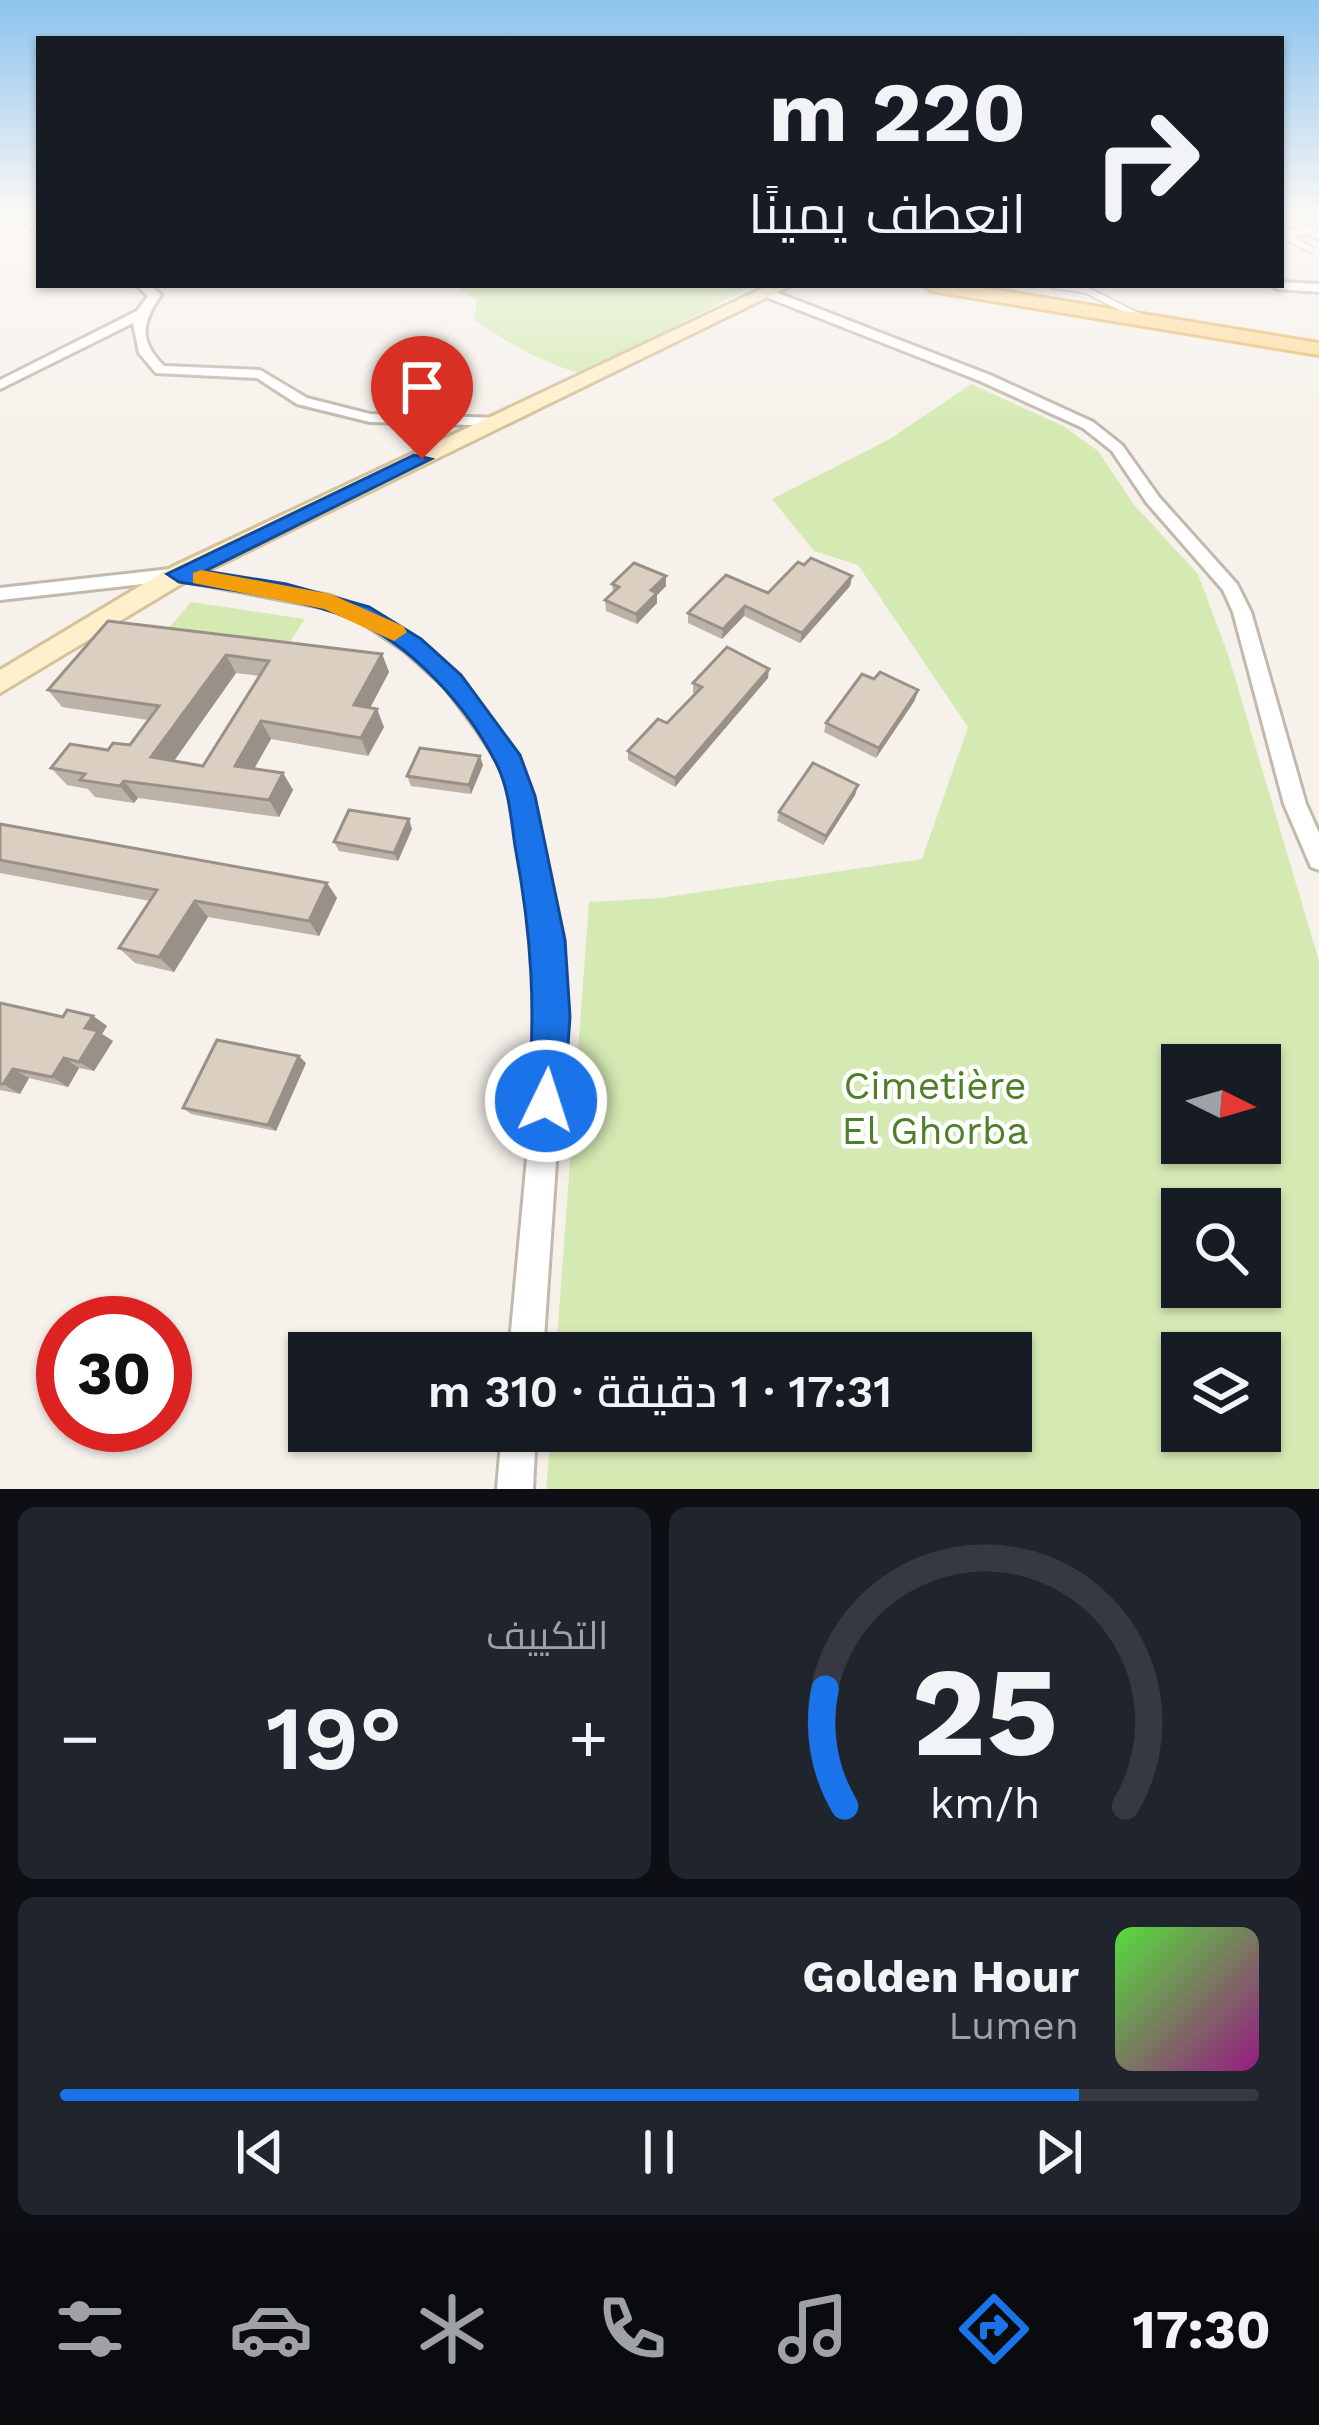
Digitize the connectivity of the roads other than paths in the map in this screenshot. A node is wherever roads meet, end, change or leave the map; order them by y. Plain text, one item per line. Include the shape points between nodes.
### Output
1 (1284, 286) edge
2 (146, 288) edge
3 (165, 288) edge
4 (771, 288) edge
5 (775, 288) edge
6 (947, 288) edge
7 (1073, 288) edge
8 (1319, 288) edge
9 (155, 295) junction
10 (141, 314) junction
11 (1148, 321) junction
12 (1319, 349) edge
13 (0, 385) edge
14 (501, 422) junction
15 (179, 574) junction
16 (0, 594) edge
17 (0, 682) edge
18 (1319, 860) edge
19 (528, 1332) edge
20 (518, 1452) edge
21 (515, 1489) edge

1 - 8 street
2 - 9 street
3 - 9 street
4 - 14 main road
5 - 18 street via 1052,406 1117,448 1237,600 1295,804
6 - 11 main road
7 - 11 lane
9 - 10 street
10 - 13 street
10 - 14 street via 137,334 161,370 260,374 302,401 356,416
11 - 12 main road
14 - 15 main road
15 - 16 street
15 - 17 main road
15 - 19 street via 330,602 390,629 452,682 510,763 548,940 553,1017
20 - 21 street

